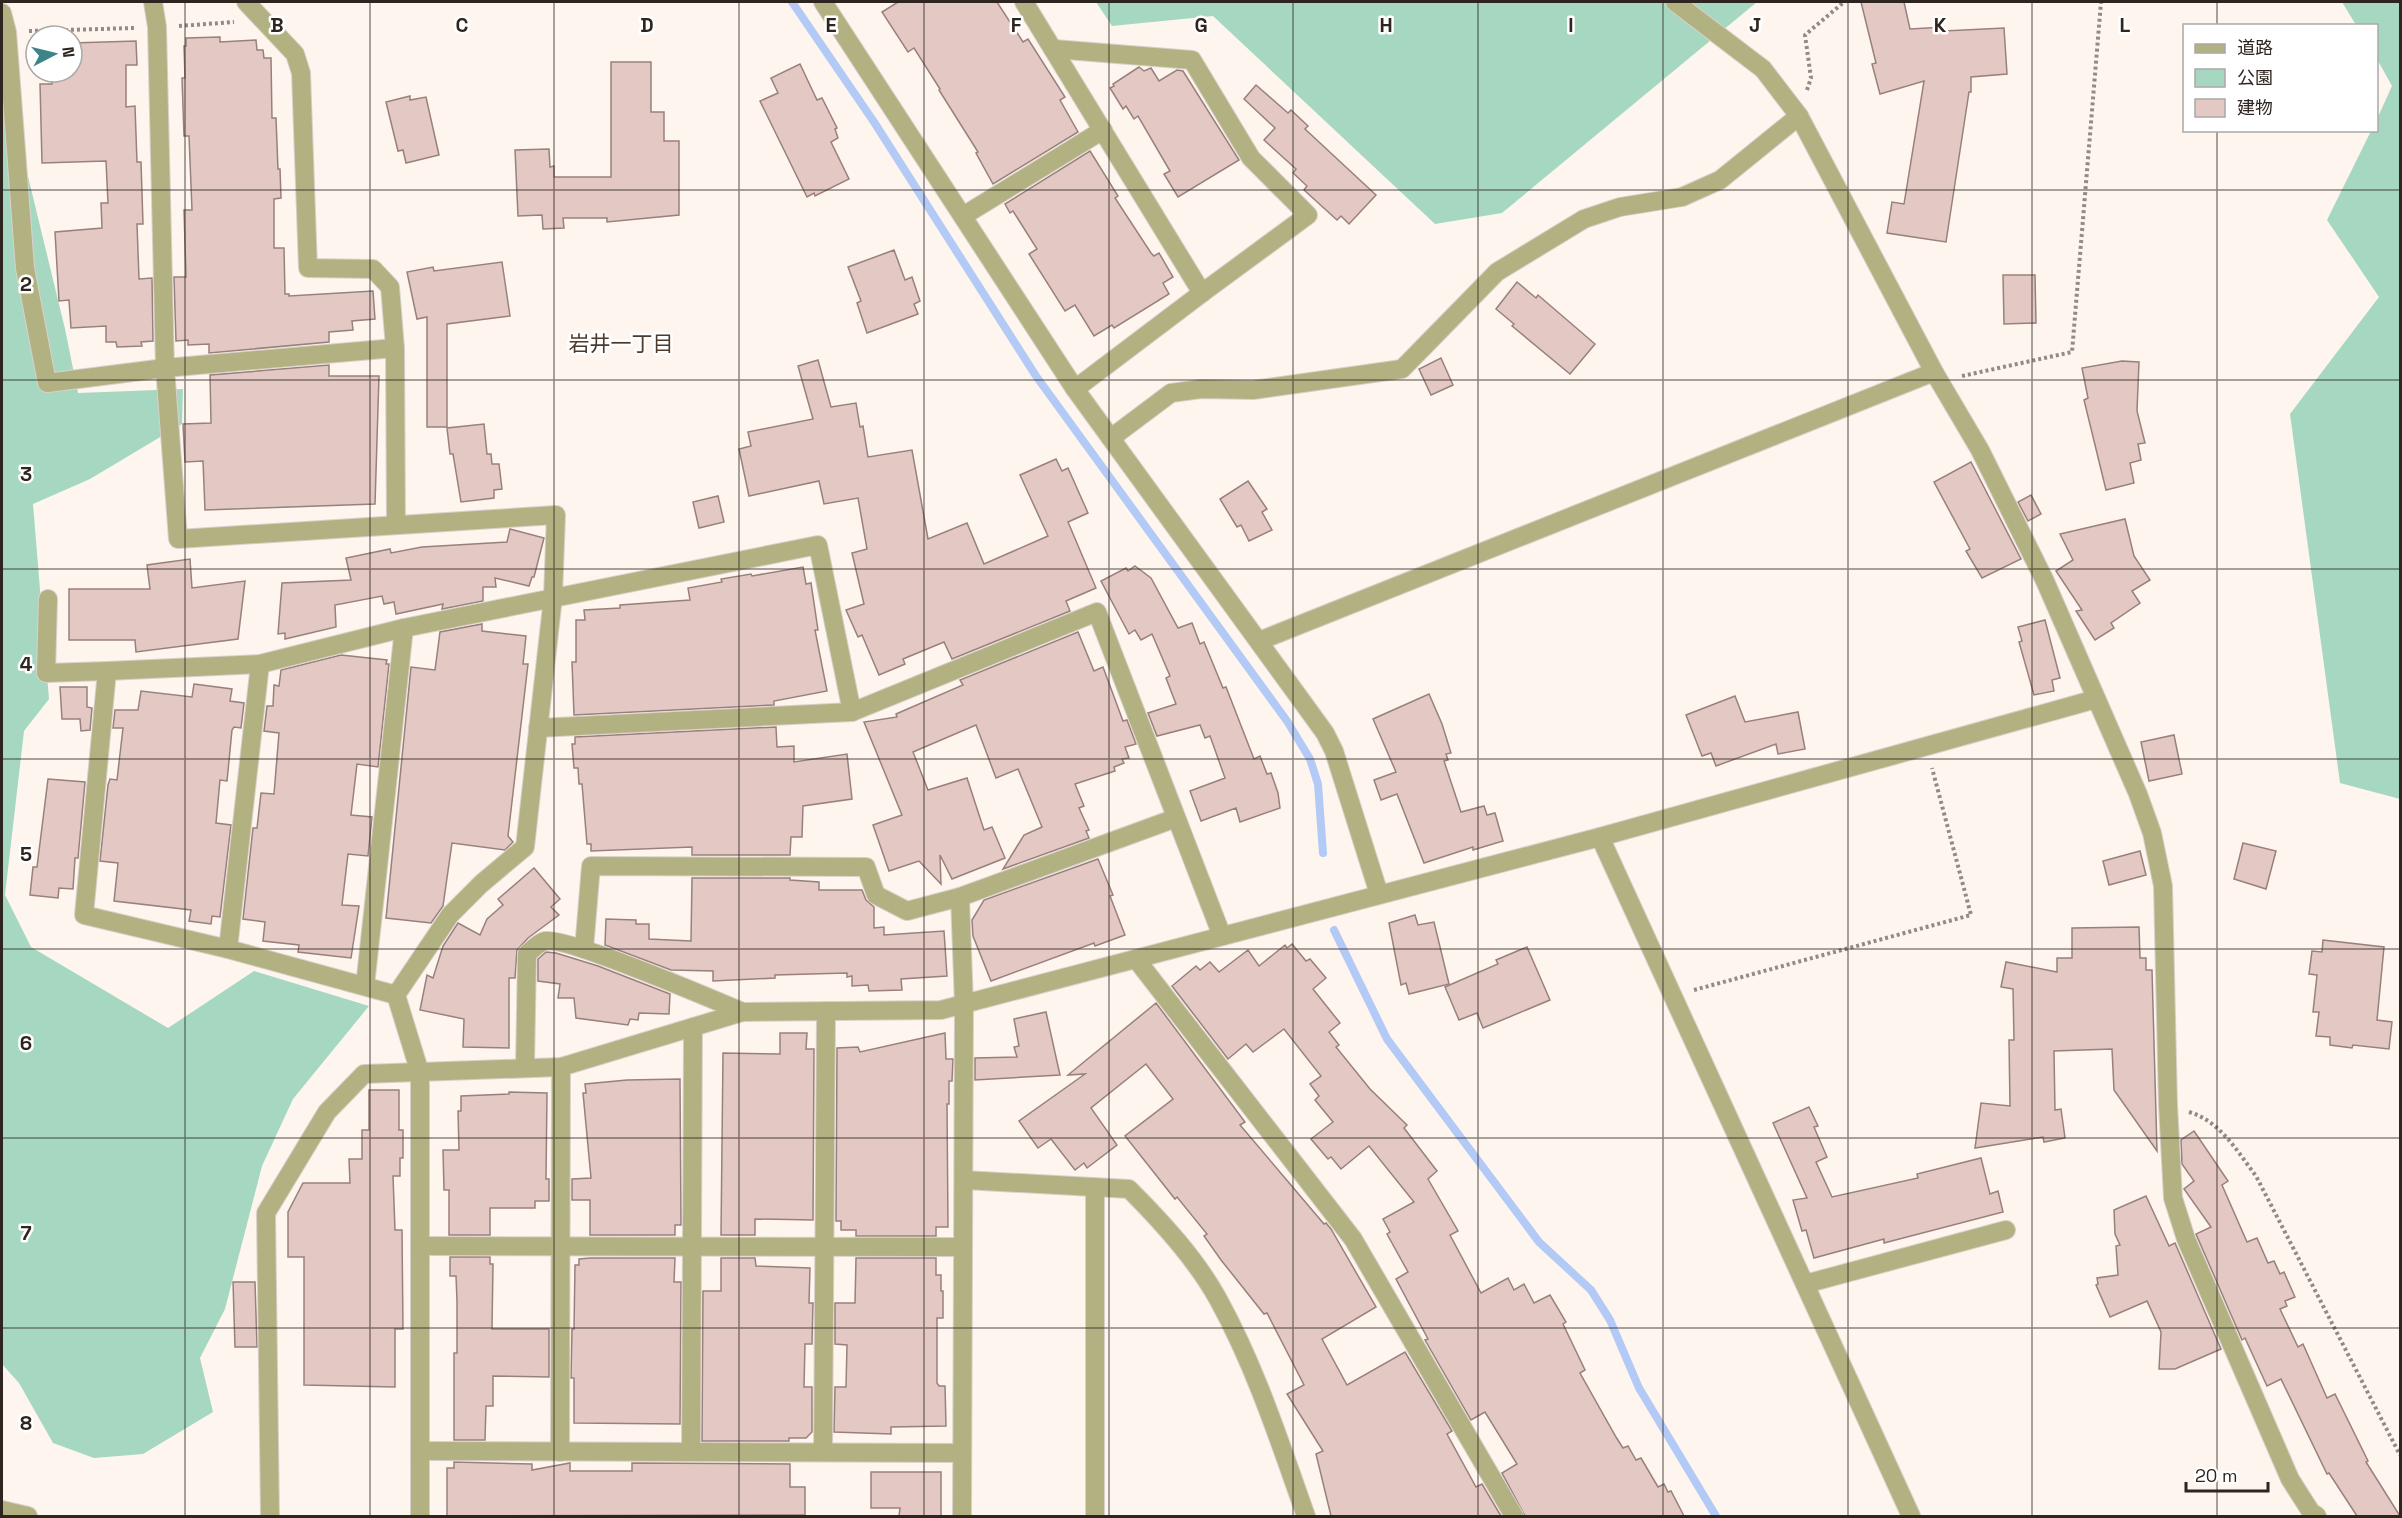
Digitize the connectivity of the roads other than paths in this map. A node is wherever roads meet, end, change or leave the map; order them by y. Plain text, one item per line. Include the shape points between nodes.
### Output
1 (153, 2) edge
2 (246, 2) edge
3 (823, 2) edge
4 (1024, 2) edge
5 (1675, 2) edge
6 (2, 13) edge
7 (1054, 49) junction
8 (1799, 116) junction
9 (1102, 130) junction
10 (963, 216) junction
11 (1202, 293) junction
12 (395, 348) junction
13 (165, 368) junction
14 (1937, 376) junction
15 (1075, 389) junction
16 (1111, 438) junction
17 (396, 525) junction
18 (553, 597) junction
19 (48, 599) dead end
20 (404, 628) junction
21 (1259, 641) junction
22 (260, 664) junction
23 (107, 671) junction
24 (2096, 699) junction
25 (852, 712) junction
26 (538, 728) junction
27 (1176, 818) junction
28 (1600, 837) junction
29 (1379, 894) junction
30 (960, 897) junction
31 (1222, 936) junction
32 (228, 948) junction
33 (584, 949) junction
34 (1136, 959) junction
35 (364, 986) junction
36 (396, 995) junction
37 (964, 1005) junction
38 (826, 1011) junction
39 (743, 1012) junction
40 (693, 1027) junction
41 (561, 1067) junction
42 (525, 1068) junction
43 (420, 1073) junction
44 (964, 1180) junction
45 (1095, 1187) junction
46 (2006, 1230) dead end
47 (420, 1246) junction
48 (560, 1246) junction
49 (692, 1247) junction
50 (824, 1247) junction
51 (963, 1247) junction
52 (1805, 1284) junction
53 (420, 1451) junction
54 (560, 1452) junction
55 (691, 1452) junction
56 (823, 1452) junction
57 (962, 1453) junction
58 (2, 1510) edge
59 (2310, 1515) edge
60 (28, 1516) edge
61 (270, 1516) edge
62 (420, 1516) edge
63 (962, 1516) edge
64 (1095, 1516) edge
65 (1306, 1516) edge
66 (1514, 1516) edge
67 (1911, 1516) edge

1 - 13 street via 157,27
2 - 12 street via 295,54 301,73 308,268 373,269 390,286
3 - 10 street
4 - 7 street
5 - 8 street via 1763,69
6 - 13 street via 7,32 26,268 47,383
7 - 9 street
7 - 11 street via 1192,60 1251,158 1308,215
8 - 14 street
8 - 16 street via 1720,180 1682,197 1620,207 1584,219 1497,272 1402,369 1253,390 1171,393
9 - 10 street
9 - 11 street
10 - 15 street
11 - 15 street
12 - 13 street
12 - 17 street
13 - 17 street via 178,539
14 - 21 street
14 - 24 street via 1980,450 2039,567
15 - 16 street
16 - 21 street
17 - 18 street via 556,515
18 - 20 street
18 - 25 street via 818,545
18 - 26 street
19 - 23 street via 46,673
20 - 22 street
20 - 35 street
21 - 29 street via 1334,751
22 - 23 street
22 - 32 street
23 - 32 street via 84,915
24 - 28 street
24 - 59 street via 2138,794 2163,886 2173,1198 2186,1239 2290,1479
25 - 26 street
25 - 27 street via 1097,612
26 - 36 street via 525,847 450,915
27 - 30 street
27 - 31 street
28 - 29 street
28 - 52 street
29 - 31 street
30 - 33 street via 907,910 876,895 866,867 591,866
30 - 37 street
31 - 34 street
32 - 35 street
33 - 39 street
33 - 42 street via 553,940 543,941 527,954
34 - 37 street
34 - 66 street via 1353,1239
35 - 36 street
36 - 43 street
37 - 38 street via 941,1010
37 - 44 street
38 - 39 street
38 - 50 street
39 - 40 street
40 - 41 street
40 - 49 street
41 - 42 street
41 - 48 street
42 - 43 street
43 - 47 street
43 - 61 street via 364,1074 327,1112 266,1213
44 - 45 street
44 - 51 street
45 - 64 street
45 - 65 street via 1129,1189 1168,1228 1217,1298 1256,1375
46 - 52 street
47 - 48 street
47 - 53 street
48 - 49 street
48 - 54 street
49 - 50 street
49 - 55 street
50 - 51 street
50 - 56 street
51 - 57 street
52 - 67 street
53 - 54 street
53 - 62 street
54 - 55 street
55 - 56 street
56 - 57 street
57 - 63 street
58 - 60 street

